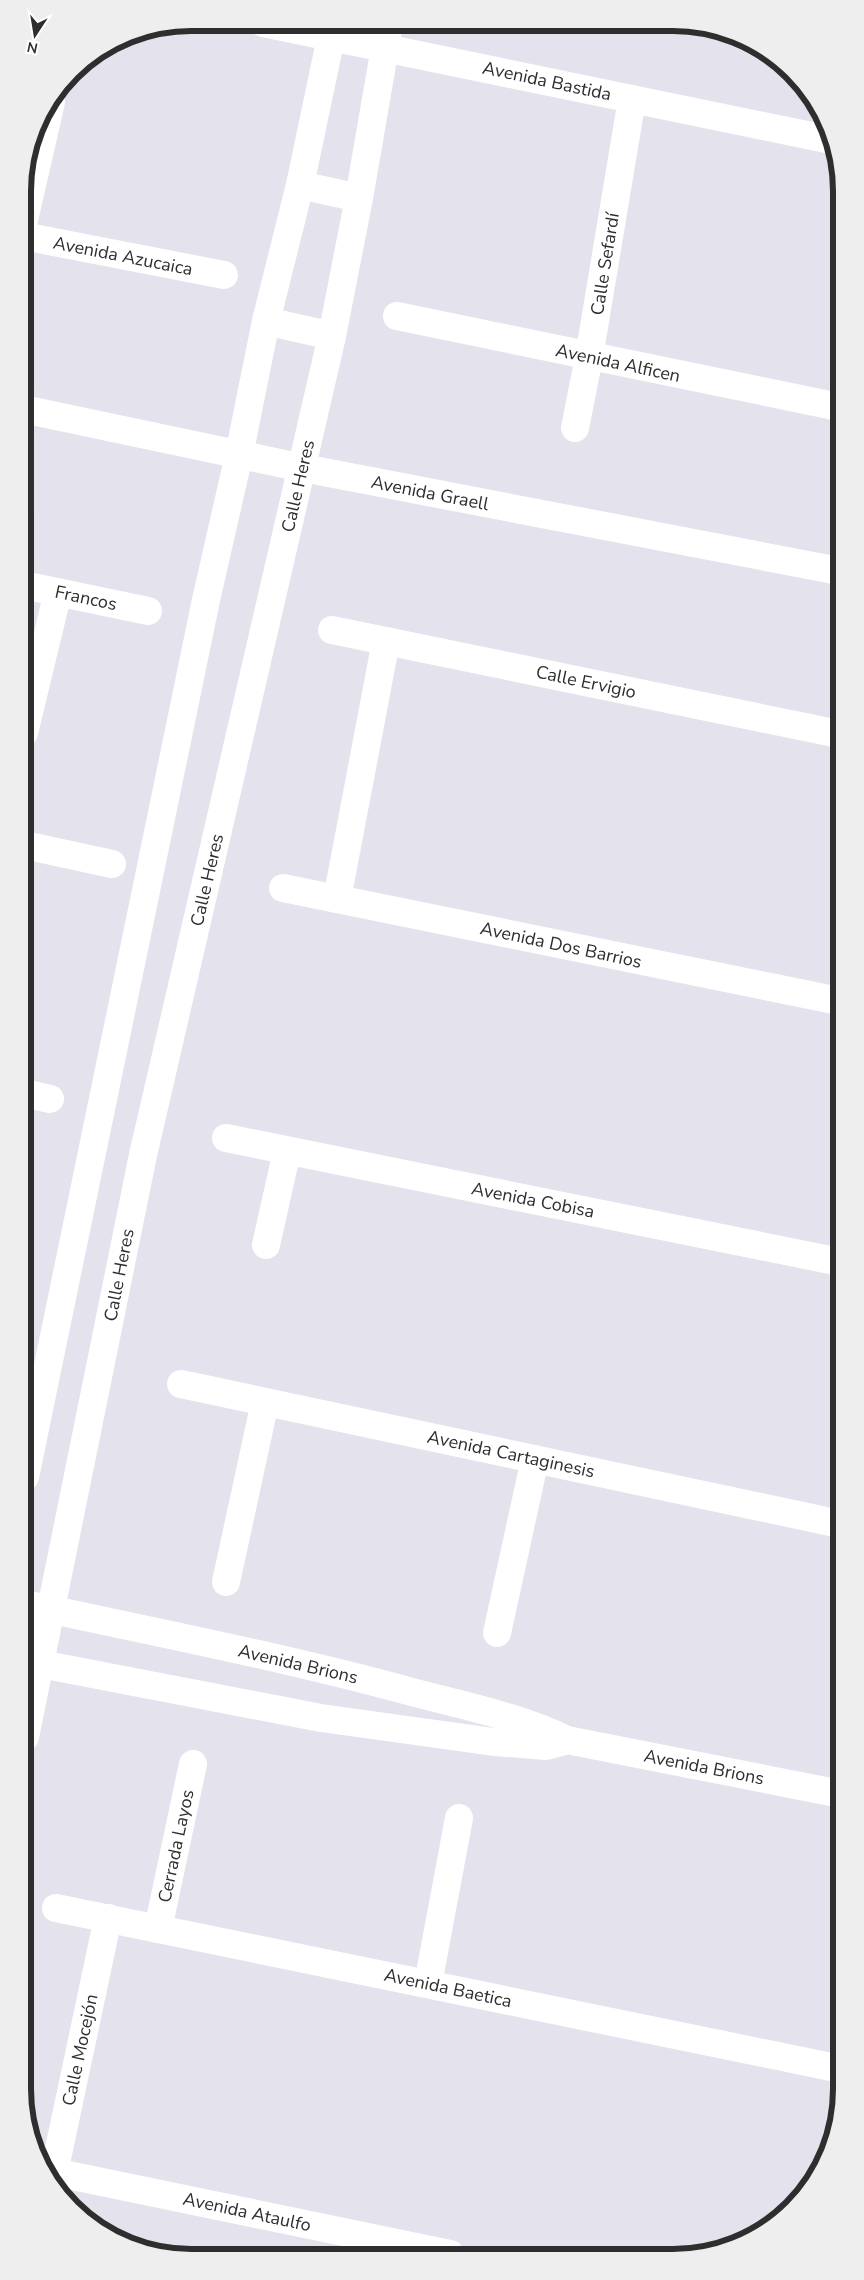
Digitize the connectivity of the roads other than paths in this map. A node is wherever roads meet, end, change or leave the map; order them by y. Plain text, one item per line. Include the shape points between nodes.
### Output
1 (333, 31) edge
2 (340, 32) edge
3 (387, 36) edge
4 (632, 99) junction
5 (46, 125) edge
6 (824, 138) edge
7 (32, 185) edge
8 (300, 185) junction
9 (359, 198) junction
10 (32, 238) edge
11 (224, 275) dead end
12 (397, 316) dead end
13 (266, 321) junction
14 (332, 336) junction
15 (590, 357) junction
16 (833, 406) edge
17 (32, 412) edge
18 (575, 428) dead end
19 (239, 455) junction
20 (303, 468) junction
21 (833, 570) edge
22 (32, 587) edge
23 (58, 592) junction
24 (148, 611) dead end
25 (332, 630) dead end
26 (386, 641) junction
27 (32, 701) edge
28 (833, 733) edge
29 (32, 847) edge
30 (112, 864) dead end
31 (283, 888) dead end
32 (337, 899) junction
33 (833, 999) edge
34 (226, 1138) dead end
35 (287, 1151) junction
36 (266, 1245) dead end
37 (832, 1260) edge
38 (181, 1384) dead end
39 (265, 1402) junction
40 (31, 1446) edge
41 (535, 1459) junction
42 (832, 1522) edge
43 (226, 1582) dead end
44 (31, 1605) edge
45 (52, 1610) junction
46 (497, 1633) dead end
47 (33, 1662) edge
48 (31, 1679) edge
49 (567, 1740) junction
50 (193, 1764) dead end
51 (832, 1792) edge
52 (459, 1818) dead end
53 (56, 1908) dead end
54 (108, 1918) junction
55 (158, 1929) junction
56 (428, 1984) junction
57 (832, 2067) edge
58 (52, 2166) edge
59 (57, 2176) edge
60 (425, 2249) edge

1 - 8 street
2 - 3 street, Avenida Bastida
3 - 4 street, Avenida Bastida
3 - 9 street, Calle Heres
4 - 6 street, Avenida Bastida
4 - 15 street, Calle Sefardí
5 - 7 street
8 - 9 street
8 - 13 street
9 - 14 street, Calle Heres
10 - 11 street, Avenida Azucaica
12 - 15 street, Avenida Alficen
13 - 14 street
13 - 19 street
14 - 20 street, Calle Heres
15 - 16 street, Avenida Alficen
15 - 18 street, Calle Sefardí
17 - 19 street, Avenida Graell
19 - 20 street, Avenida Graell
19 - 40 street via 206,600
20 - 21 street, Avenida Graell
20 - 45 street, Calle Heres via 143,1155
22 - 23 street, Francos
23 - 24 street, Francos
23 - 27 street
25 - 26 street, Calle Ervigio
26 - 28 street, Calle Ervigio
26 - 32 street
29 - 30 street
31 - 32 street, Avenida Dos Barrios
32 - 33 street, Avenida Dos Barrios
34 - 35 street, Avenida Cobisa
35 - 36 street
35 - 37 street, Avenida Cobisa
38 - 39 street, Avenida Cartaginesis
39 - 41 street, Avenida Cartaginesis
39 - 43 street
41 - 42 street, Avenida Cartaginesis
41 - 46 street
44 - 45 street, Avenida Brions
45 - 47 street, Calle Heres
45 - 49 street, Avenida Brions via 321,1668 498,1715
47 - 48 street, Calle Heres
47 - 49 street, Avenida Brions via 359,1724 494,1742 546,1746
49 - 51 street, Avenida Brions
50 - 55 street, Cerrada Layos
52 - 56 street
53 - 54 street, Avenida Baetica
54 - 55 street, Avenida Baetica
54 - 58 street, Calle Mocejón
55 - 56 street, Avenida Baetica
56 - 57 street, Avenida Baetica
59 - 60 street, Avenida Ataulfo

